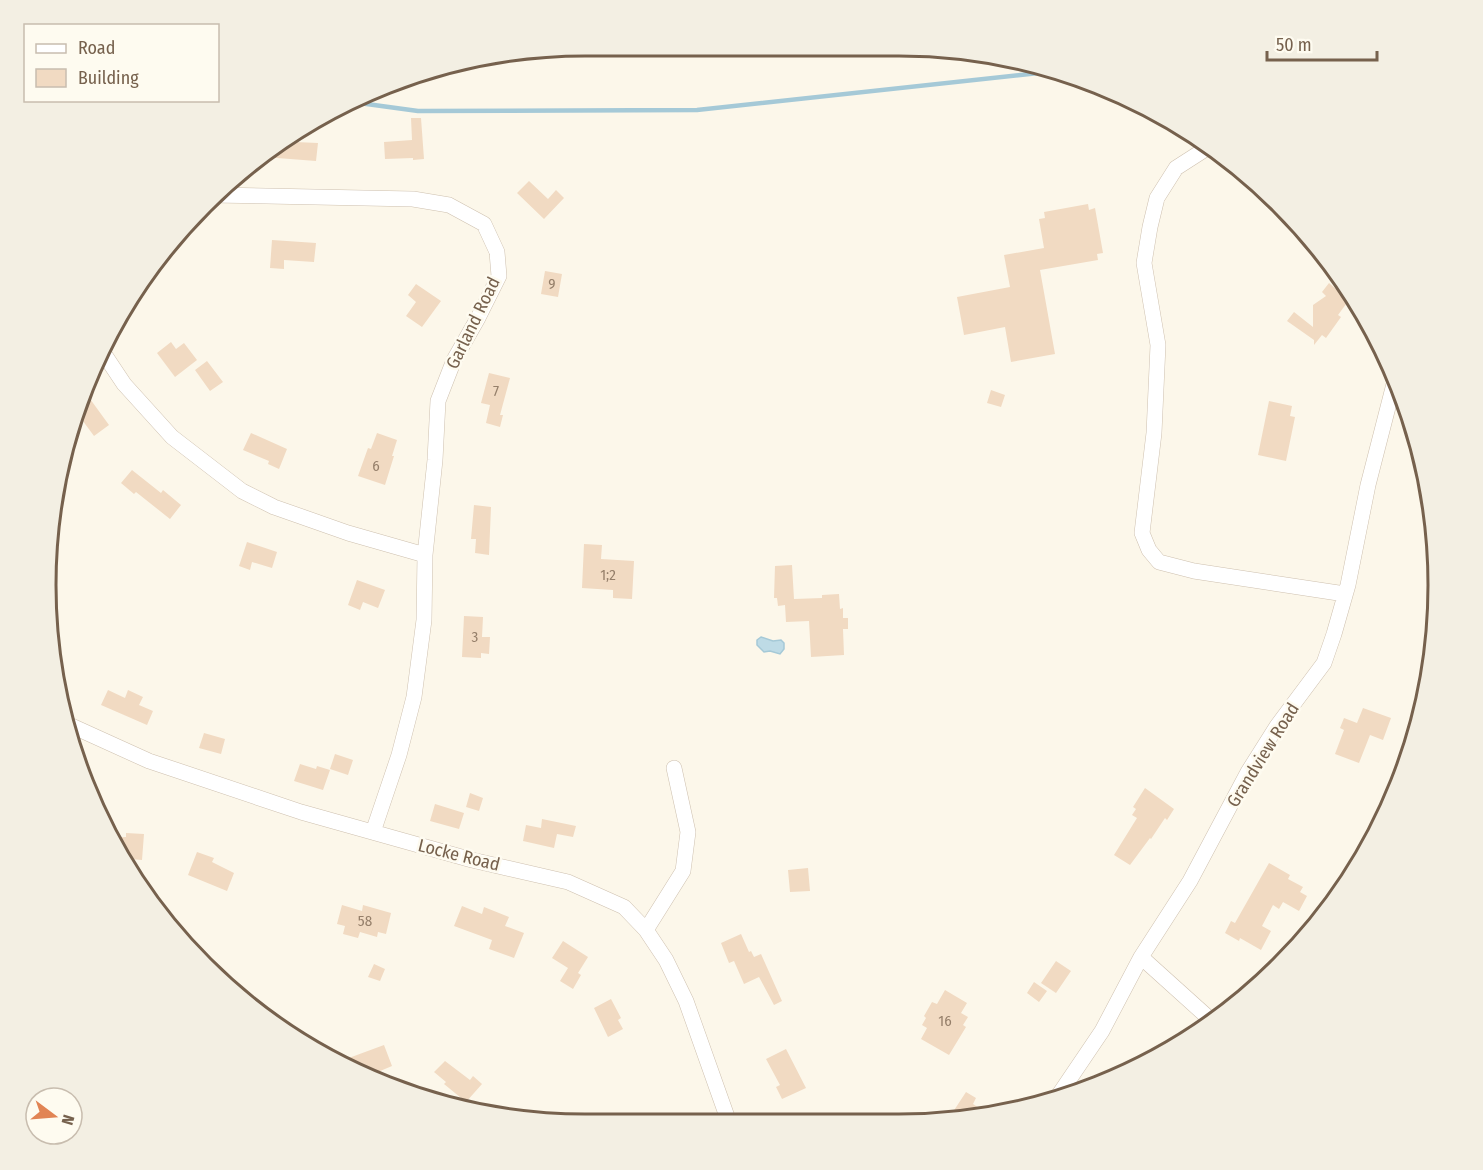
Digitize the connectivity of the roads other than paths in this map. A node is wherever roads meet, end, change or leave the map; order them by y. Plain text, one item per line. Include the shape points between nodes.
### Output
1 (1201, 152) edge
2 (227, 195) edge
3 (107, 358) edge
4 (1391, 394) edge
5 (425, 555) junction
6 (1345, 594) junction
7 (76, 728) edge
8 (674, 768) dead end
9 (373, 832) junction
10 (646, 930) junction
11 (1141, 957) junction
12 (1206, 1015) edge
13 (1065, 1087) edge
14 (726, 1114) edge

1 - 6 street via 1176,168 1157,198 1144,263 1158,345 1154,433 1142,533 1159,562 1194,572
2 - 5 street, Garland Road via 413,199 449,205 484,224 497,252 498,276 454,360 438,401
3 - 5 street via 124,384 172,437 242,491 274,507 348,533
4 - 6 street, Grandview Road
5 - 9 street, Garland Road via 424,620 414,697
6 - 11 street, Grandview Road via 1324,663 1248,772 1190,881
7 - 9 street, Locke Road via 149,761
8 - 10 street via 688,832 683,872
9 - 10 street, Locke Road via 568,882 624,907
10 - 14 street, Locke Road via 686,1001
11 - 12 street
11 - 13 street, Grandview Road via 1102,1031

